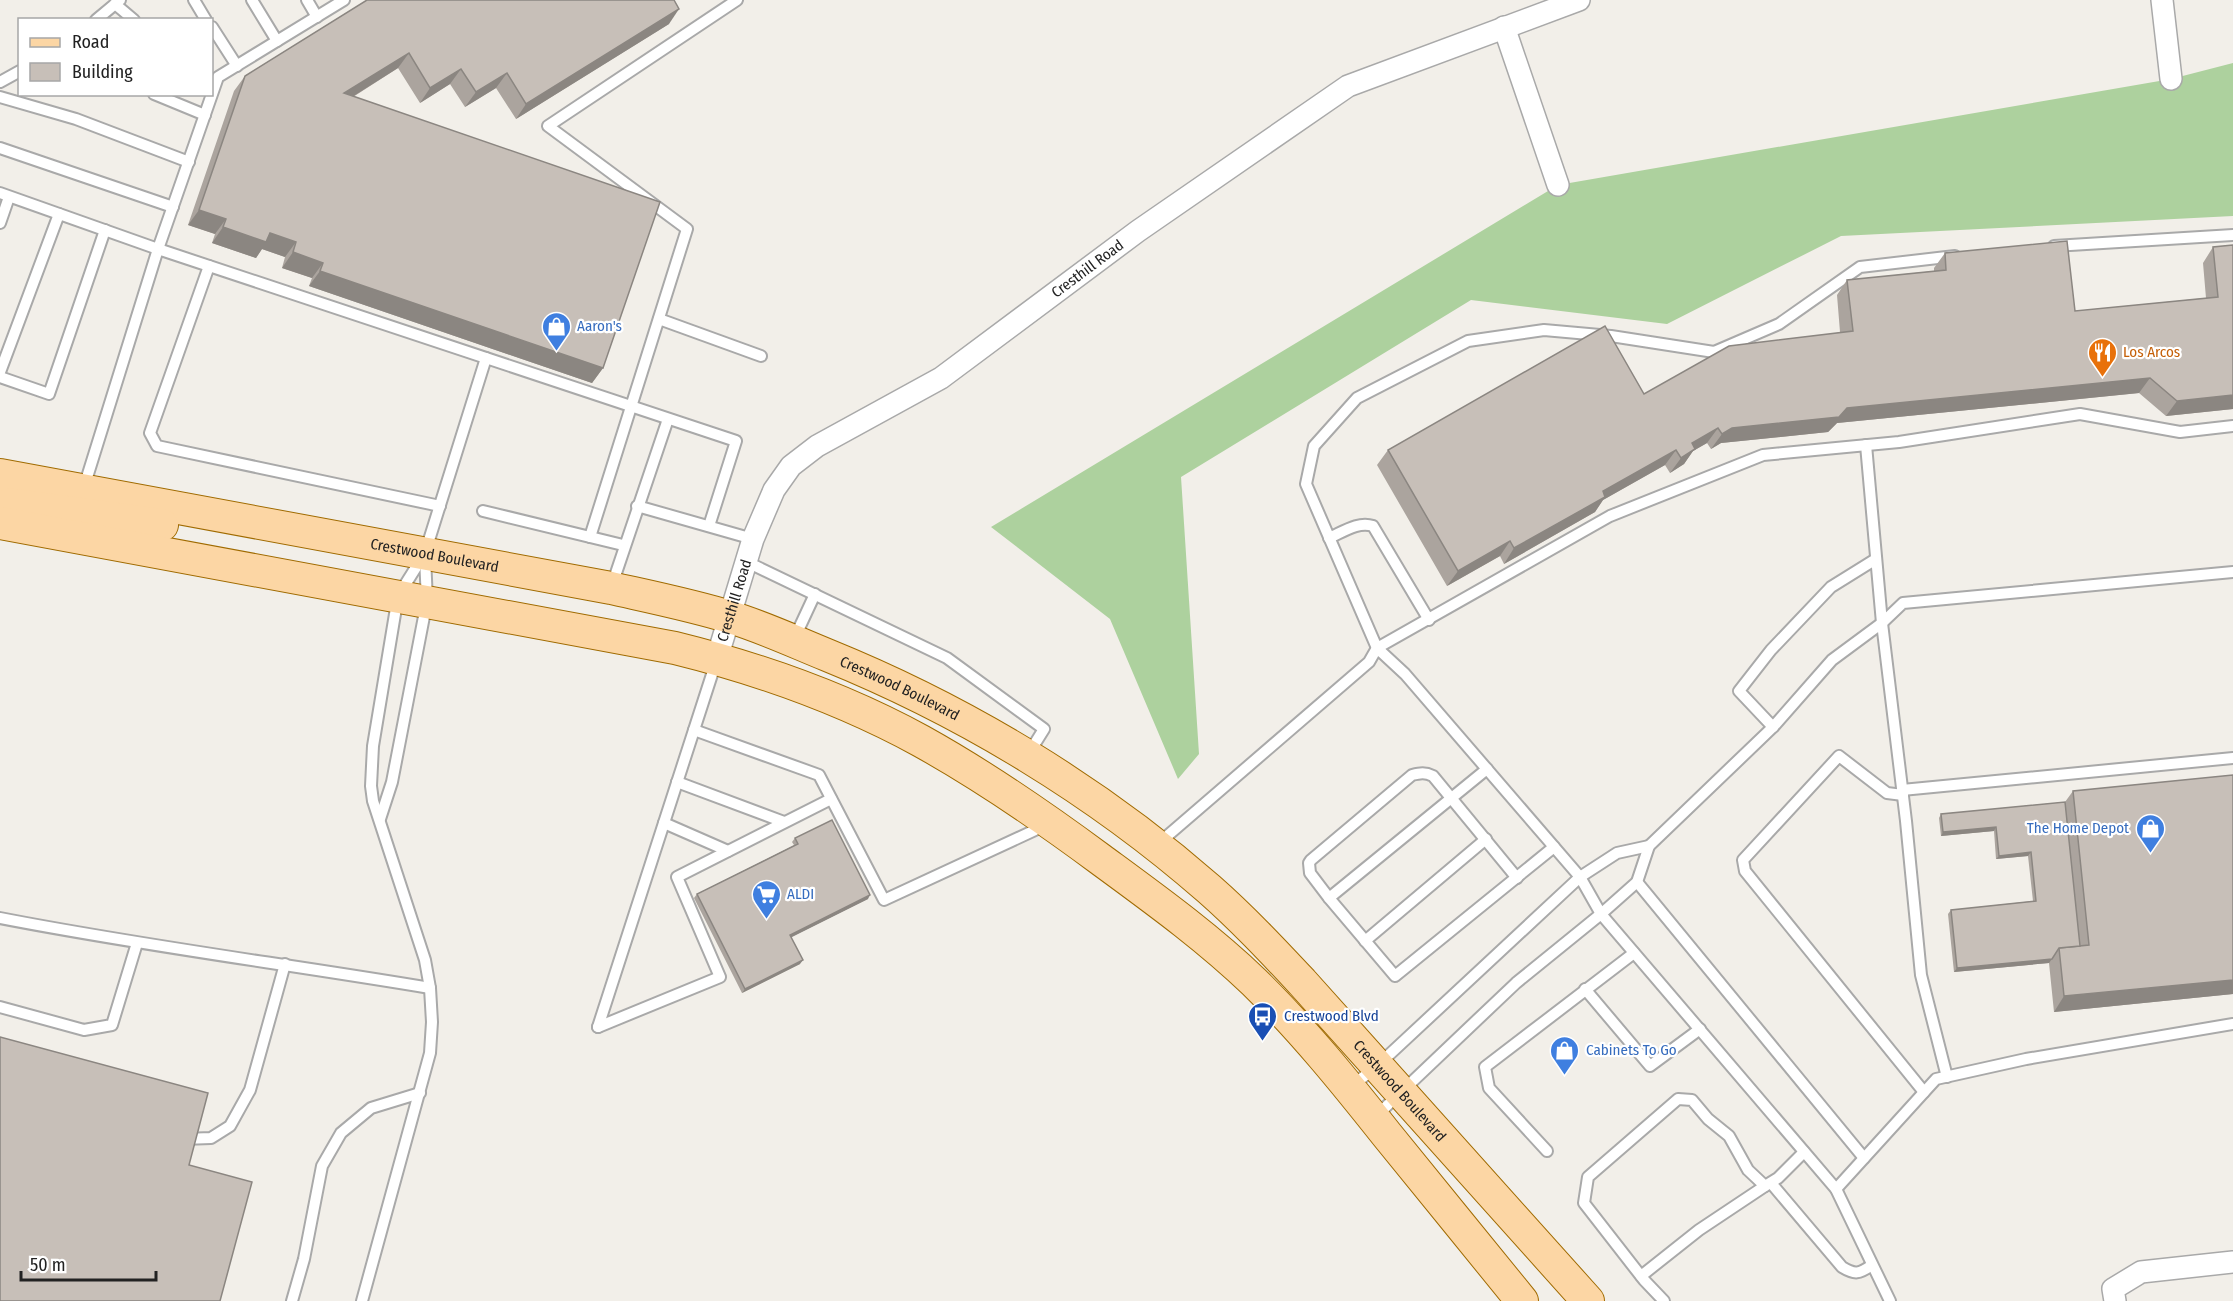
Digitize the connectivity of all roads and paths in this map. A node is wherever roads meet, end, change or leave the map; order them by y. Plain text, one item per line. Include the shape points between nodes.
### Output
1 (194, 0) edge
2 (252, 0) edge
3 (307, 0) edge
4 (344, 0) edge
5 (737, 0) edge
6 (1579, 0) edge
7 (2162, 0) edge
8 (117, 2) edge
9 (317, 17) junction
10 (98, 18) edge
11 (132, 18) edge
12 (205, 18) edge
13 (1504, 27) junction
14 (213, 29) edge
15 (277, 41) junction
16 (237, 66) junction
17 (18, 72) edge
18 (2171, 79) dead end
19 (0, 82) edge
20 (213, 86) edge
21 (159, 96) edge
22 (210, 96) edge
23 (0, 97) edge
24 (205, 115) junction
25 (0, 148) edge
26 (189, 162) junction
27 (1558, 185) dead end
28 (5, 195) edge
29 (173, 207) junction
30 (59, 214) junction
31 (0, 223) edge
32 (105, 230) junction
33 (2233, 235) edge
34 (2045, 247) edge
35 (158, 249) junction
36 (1964, 255) edge
37 (209, 266) junction
38 (659, 319) junction
39 (761, 356) dead end
40 (486, 358) junction
41 (0, 372) edge
42 (0, 377) edge
43 (631, 407) junction
44 (668, 419) junction
45 (2233, 426) edge
46 (1866, 445) junction
47 (0, 475) edge
48 (83, 490) junction
49 (0, 503) edge
50 (440, 506) junction
51 (637, 506) junction
52 (483, 511) dead end
53 (0, 523) edge
54 (709, 526) junction
55 (590, 537) junction
56 (1329, 538) junction
57 (753, 539) junction
58 (384, 545) junction
59 (623, 545) junction
60 (425, 553) junction
61 (1876, 559) junction
62 (747, 562) junction
63 (2233, 572) edge
64 (611, 588) junction
65 (815, 594) junction
66 (412, 599) junction
67 (731, 617) junction
68 (1429, 620) junction
69 (1882, 623) junction
70 (793, 641) junction
71 (1377, 648) junction
72 (717, 658) junction
73 (1773, 727) junction
74 (694, 730) junction
75 (1027, 755) junction
76 (2233, 758) edge
77 (1487, 769) junction
78 (677, 782) junction
79 (1002, 790) junction
80 (1903, 792) junction
81 (1452, 798) junction
82 (831, 799) junction
83 (380, 819) junction
84 (784, 822) junction
85 (664, 823) junction
86 (1050, 823) junction
87 (1486, 839) junction
88 (1156, 846) junction
89 (1649, 846) junction
90 (1554, 847) junction
91 (728, 851) junction
92 (1580, 877) junction
93 (1517, 878) junction
94 (1637, 882) junction
95 (1329, 898) junction
96 (1601, 914) junction
97 (0, 918) edge
98 (1365, 941) junction
99 (138, 943) junction
100 (1634, 953) junction
101 (285, 964) junction
102 (430, 988) junction
103 (1585, 990) junction
104 (0, 1007) edge
105 (2233, 1024) edge
106 (1700, 1029) junction
107 (1377, 1066) junction
108 (1947, 1077) junction
109 (1349, 1088) junction
110 (1400, 1092) junction
111 (1924, 1092) junction
112 (420, 1093) junction
113 (1374, 1118) junction
114 (176, 1140) edge
115 (1546, 1151) dead end
116 (1804, 1152) junction
117 (1864, 1158) junction
118 (1768, 1184) junction
119 (1836, 1189) junction
120 (2233, 1262) edge
121 (1872, 1265) junction
122 (1641, 1276) junction
123 (2114, 1295) edge
124 (292, 1301) edge
125 (362, 1301) edge
126 (1522, 1301) edge
127 (1588, 1301) edge
128 (1664, 1301) edge
129 (1890, 1301) edge

1 - 12 lane
2 - 15 lane
3 - 9 lane
4 - 9 lane
5 - 38 lane via 549,126 687,229
6 - 13 street, Cresthill Road
7 - 18 street
8 - 10 lane
8 - 11 lane
9 - 15 lane
13 - 27 street
13 - 57 street, Cresthill Road via 1348,86 1138,231 941,378 817,446 791,466 774,490
14 - 16 lane
15 - 16 lane
16 - 20 lane via 218,77
17 - 19 lane
21 - 24 lane
22 - 24 lane
23 - 26 lane via 76,119
24 - 26 lane
25 - 29 lane
26 - 29 lane
28 - 30 lane
28 - 31 lane
29 - 35 lane
30 - 32 lane
30 - 41 lane
32 - 35 lane
32 - 42 lane via 49,394
33 - 34 lane
35 - 37 lane
35 - 48 lane
36 - 56 lane via 1860,267 1779,324 1714,352 1544,330 1468,341 1357,398 1314,446 1306,484
37 - 40 lane
37 - 50 lane via 150,433 157,446
38 - 39 lane
38 - 43 lane
40 - 43 lane
40 - 50 lane
43 - 44 lane
43 - 55 lane
44 - 51 lane
44 - 54 lane via 736,441
45 - 46 lane via 2180,432 2080,414
46 - 61 lane
46 - 68 lane via 1764,455 1703,478 1610,516
47 - 48 main road, Crestwood Boulevard
48 - 58 main road, Crestwood Boulevard
49 - 58 main road via 283,541
50 - 60 lane
51 - 54 lane
51 - 59 lane
52 - 55 lane
53 - 66 main road
54 - 57 lane
55 - 59 lane
56 - 68 lane via 1366,523 1373,526
56 - 71 lane
57 - 62 street, Cresthill Road
58 - 60 main road, Crestwood Boulevard
59 - 64 lane
60 - 64 main road, Crestwood Boulevard
60 - 66 lane
60 - 66 lane
61 - 69 lane
61 - 73 lane via 1831,587 1771,650 1739,691
62 - 65 lane
62 - 67 street, Cresthill Road
63 - 69 lane via 1903,603
64 - 67 main road, Crestwood Boulevard
65 - 70 lane
65 - 75 lane via 947,658 1044,729
66 - 72 main road
66 - 83 lane via 392,782
66 - 83 lane via 371,767 373,801
67 - 70 main road, Crestwood Boulevard
67 - 72 street, Cresthill Road
68 - 71 lane
69 - 73 lane via 1832,660
69 - 80 lane
70 - 75 main road, Crestwood Boulevard via 921,698
71 - 77 lane via 1405,674
71 - 88 lane via 1369,662
72 - 74 lane
72 - 79 main road via 878,719
73 - 89 lane
74 - 78 lane
74 - 82 lane via 819,775
75 - 79 main road
75 - 88 main road, Crestwood Boulevard
76 - 80 lane
77 - 81 lane
77 - 90 lane
78 - 84 lane
78 - 85 lane
79 - 86 main road
80 - 108 lane via 1921,975
80 - 111 lane via 1887,793 1839,756 1743,860 1745,871
81 - 87 lane
81 - 95 lane
81 - 95 lane via 1427,772 1412,775 1309,863 1310,873
82 - 84 lane
82 - 86 lane via 884,900
83 - 102 lane via 416,928
84 - 91 lane
85 - 91 lane
85 - 91 lane via 598,1027 720,977 676,877
86 - 109 main road via 1210,942 1281,1010
87 - 93 lane
87 - 98 lane
88 - 107 main road, Crestwood Boulevard via 1256,933
89 - 92 lane via 1617,853
89 - 94 lane
90 - 92 lane
90 - 93 lane
92 - 96 lane
92 - 107 lane
93 - 98 lane via 1395,976
94 - 96 lane
94 - 117 lane
95 - 98 lane
96 - 100 lane
96 - 110 lane via 1516,983
97 - 99 lane
99 - 101 lane
99 - 104 lane via 111,1025 84,1030
100 - 103 lane
100 - 106 lane
101 - 102 lane
101 - 114 lane via 250,1090 230,1126 211,1138
102 - 112 lane via 430,1053
103 - 106 lane via 1650,1066
103 - 115 lane via 1485,1067 1489,1088
105 - 108 lane via 2026,1059
106 - 116 lane
107 - 109 lane
107 - 110 main road, Crestwood Boulevard
108 - 111 lane via 1936,1079
109 - 113 main road
110 - 113 lane
110 - 127 main road, Crestwood Boulevard
111 - 117 lane
112 - 124 lane via 371,1108 341,1134 322,1166
112 - 125 lane
113 - 126 main road
116 - 118 lane
116 - 119 lane
117 - 119 lane
118 - 121 lane via 1842,1267 1854,1274
118 - 122 lane via 1699,1230
118 - 122 lane via 1748,1170 1729,1136 1692,1100 1678,1099 1588,1177 1584,1203
119 - 121 lane
120 - 123 street via 2141,1272
121 - 129 lane
122 - 128 lane

